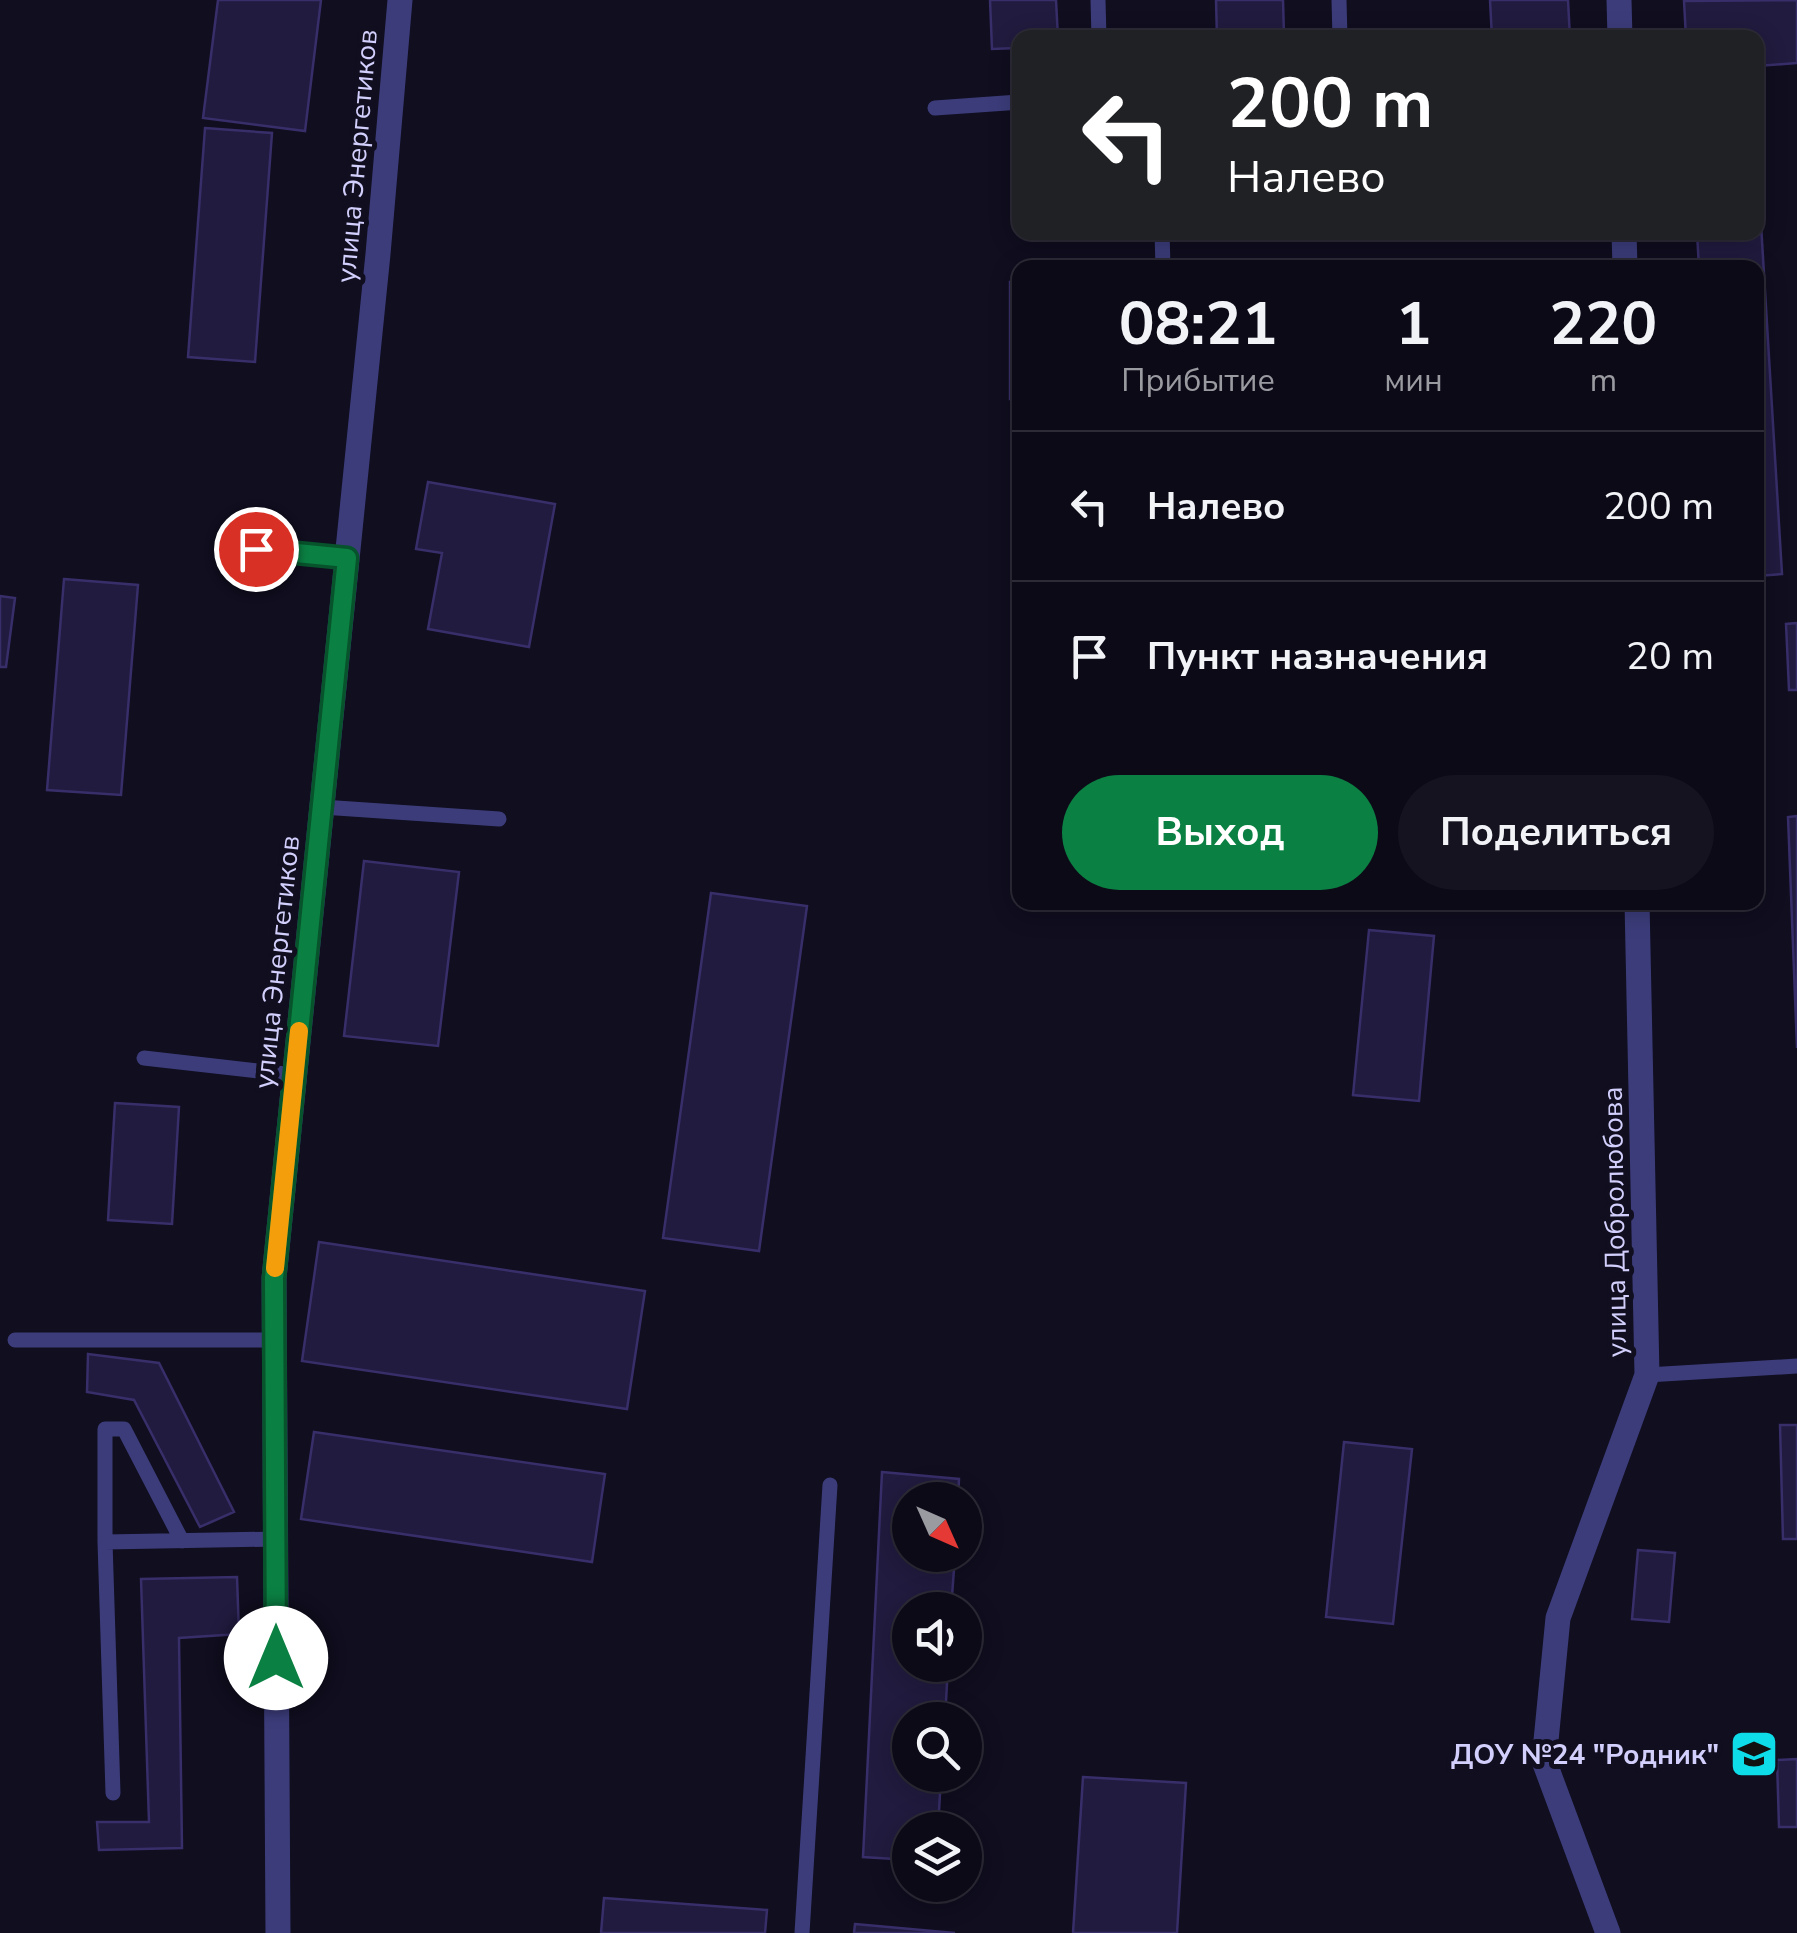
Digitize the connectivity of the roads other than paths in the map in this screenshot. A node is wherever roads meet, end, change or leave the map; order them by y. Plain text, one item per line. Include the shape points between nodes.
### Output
1 (400, 0) edge
2 (1098, 0) edge
3 (1339, 0) edge
4 (1620, 0) edge
5 (1099, 30) edge
6 (1340, 30) edge
7 (1620, 30) edge
8 (1012, 103) edge
9 (935, 108) dead end
10 (256, 549) dead end
11 (347, 558) junction
12 (322, 808) junction
13 (500, 818) dead end
14 (1637, 910) edge
15 (144, 1058) dead end
16 (294, 1075) junction
17 (15, 1340) dead end
18 (274, 1340) junction
19 (1797, 1366) edge
20 (1646, 1375) junction
21 (830, 1485) dead end
22 (276, 1540) junction
23 (182, 1541) junction
24 (104, 1542) junction
25 (114, 1793) dead end
26 (278, 1933) edge
27 (802, 1933) edge
28 (1608, 1933) edge

1 - 11 street, улица Энергетиков
2 - 5 lane
3 - 6 lane
4 - 7 street
8 - 9 lane
10 - 11 lane
11 - 12 street, улица Энергетиков
12 - 13 lane
12 - 16 street, улица Энергетиков
14 - 20 street, улица Добролюбова
15 - 16 lane
16 - 18 street, улица Энергетиков
17 - 18 lane
18 - 22 street, улица Энергетиков
19 - 20 lane
20 - 28 street, улица Добролюбова via 1558,1618 1544,1761
21 - 27 lane
22 - 23 lane
22 - 26 street, улица Энергетиков
23 - 24 lane
23 - 24 lane via 124,1430 106,1429
24 - 25 lane

